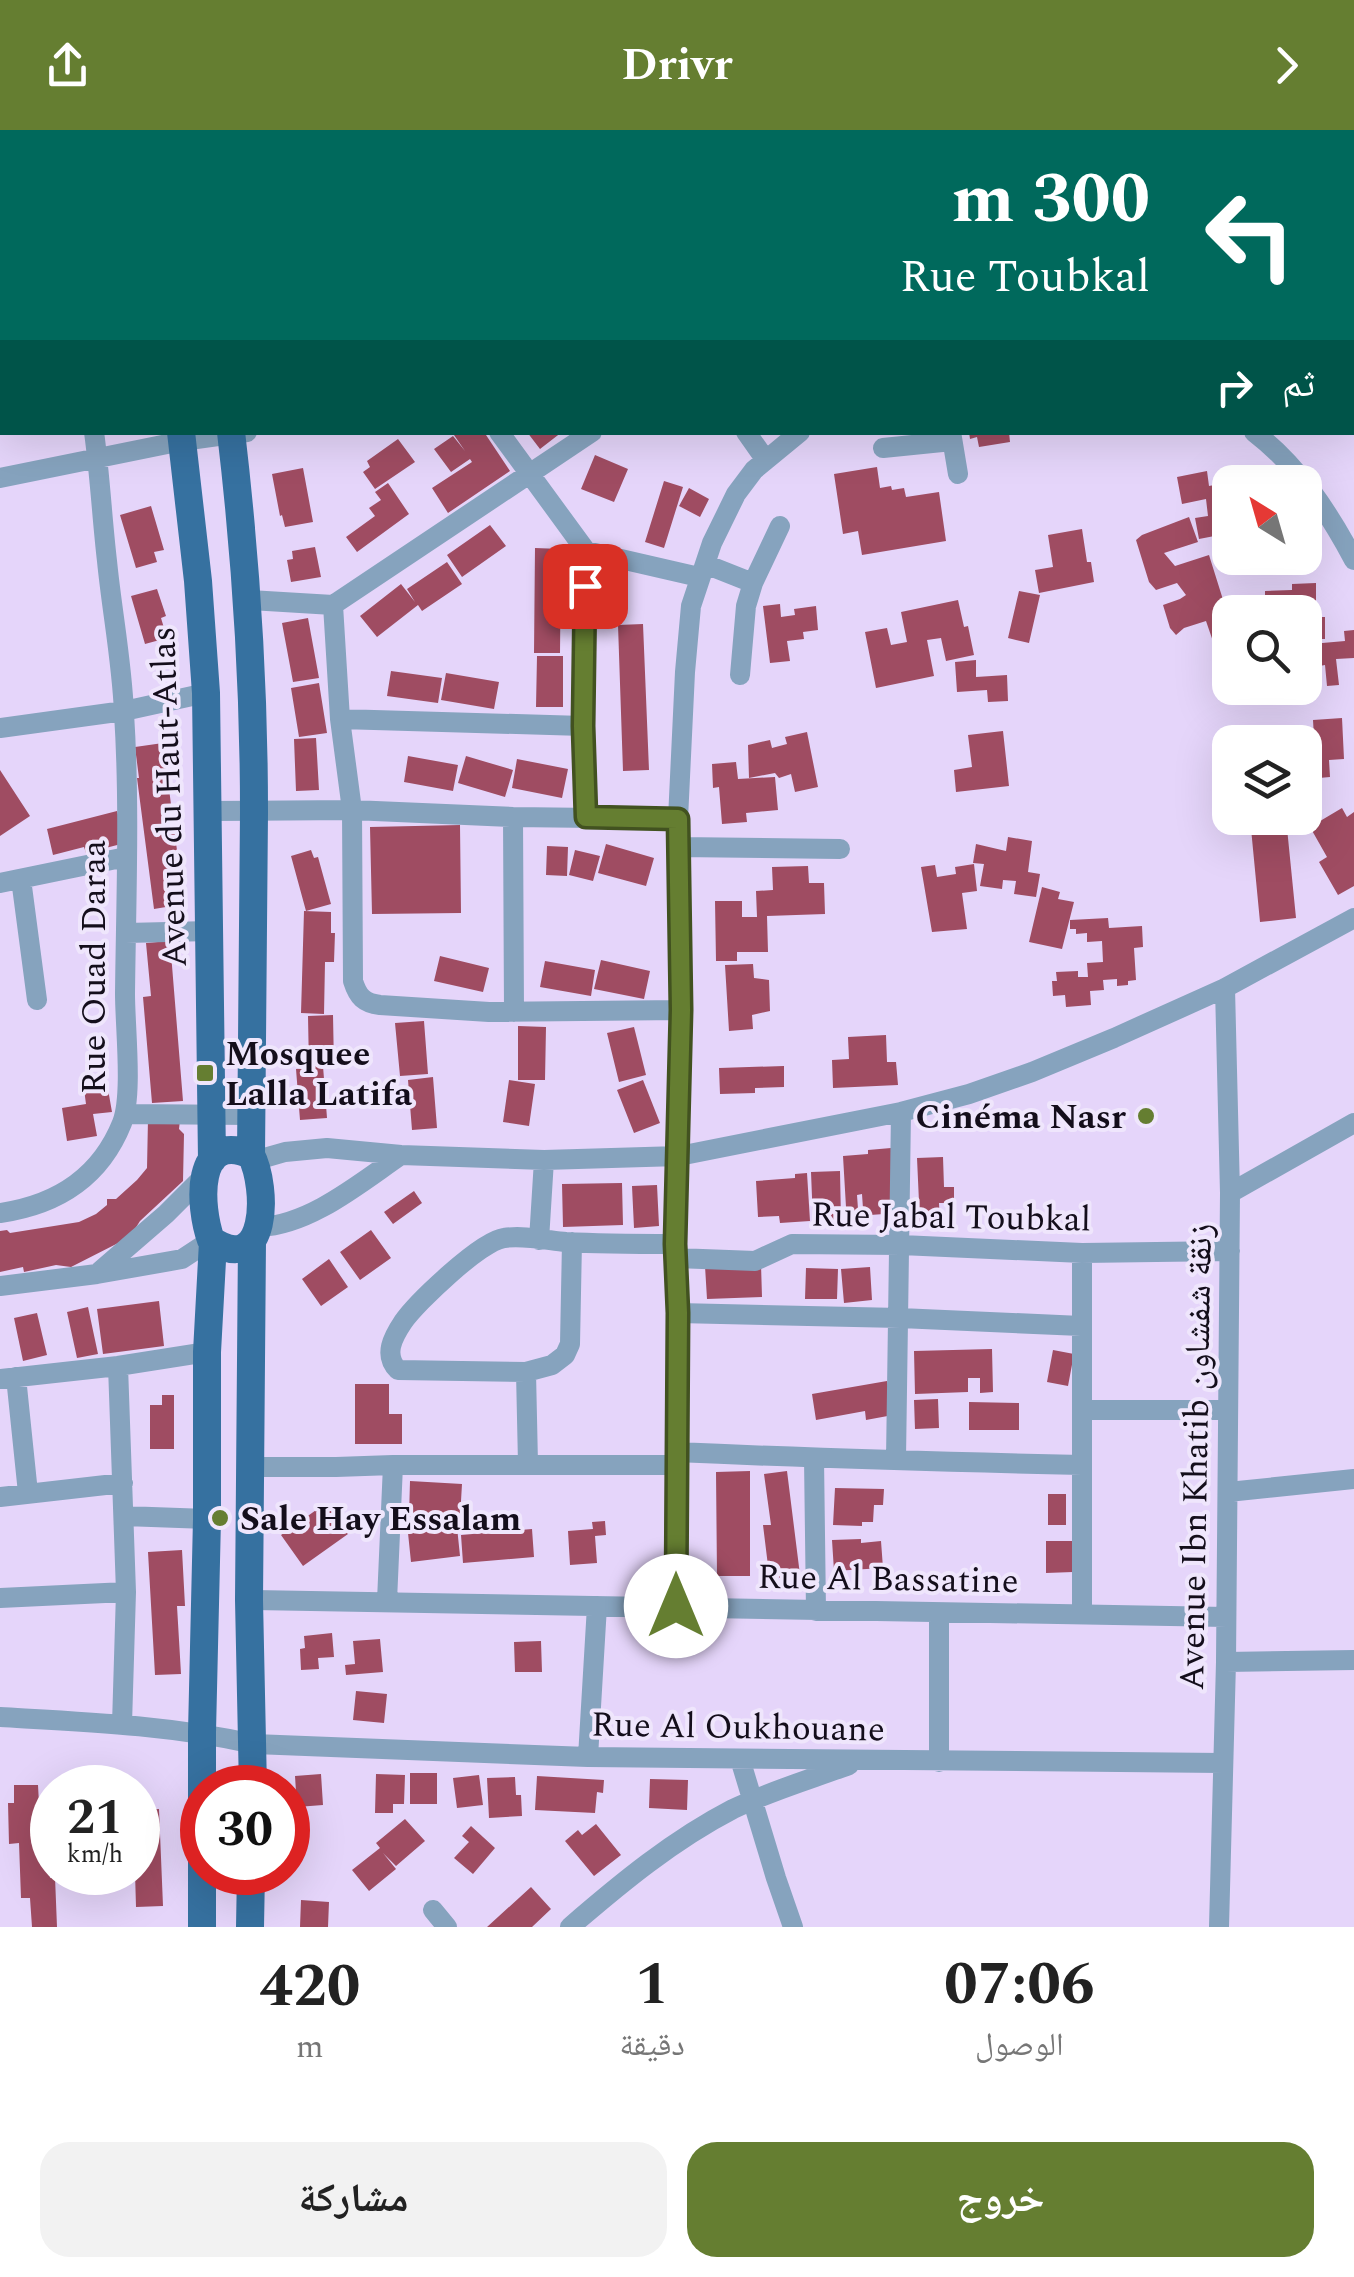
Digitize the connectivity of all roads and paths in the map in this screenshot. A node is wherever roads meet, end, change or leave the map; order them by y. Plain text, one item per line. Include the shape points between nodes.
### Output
1 (94, 435) edge
2 (231, 435) edge
3 (501, 435) edge
4 (587, 435) edge
5 (748, 435) edge
6 (796, 435) edge
7 (1257, 435) edge
8 (181, 436) edge
9 (952, 437) edge
10 (882, 448) dead end
11 (98, 458) junction
12 (765, 459) junction
13 (528, 474) junction
14 (958, 474) dead end
15 (0, 478) edge
16 (780, 526) dead end
17 (1352, 549) edge
18 (586, 552) junction
19 (702, 571) junction
20 (753, 583) junction
21 (248, 600) junction
22 (333, 604) junction
23 (740, 675) dead end
24 (206, 694) junction
25 (124, 711) junction
26 (340, 719) junction
27 (583, 726) junction
28 (0, 728) edge
29 (254, 810) junction
30 (352, 810) junction
31 (208, 811) junction
32 (513, 817) junction
33 (586, 817) junction
34 (678, 819) junction
35 (680, 847) junction
36 (840, 849) dead end
37 (126, 857) junction
38 (10, 881) edge
39 (1354, 918) edge
40 (210, 931) junction
41 (126, 933) junction
42 (1225, 988) junction
43 (37, 1000) dead end
44 (681, 1010) junction
45 (514, 1012) junction
46 (901, 1112) junction
47 (211, 1113) junction
48 (125, 1114) junction
49 (251, 1115) junction
50 (1354, 1124) edge
51 (401, 1155) junction
52 (679, 1156) junction
53 (253, 1158) junction
54 (544, 1160) junction
55 (208, 1168) junction
56 (1230, 1193) junction
57 (0, 1213) edge
58 (256, 1234) junction
59 (539, 1240) junction
60 (212, 1241) junction
61 (572, 1242) junction
62 (901, 1245) junction
63 (675, 1251) junction
64 (1230, 1251) junction
65 (1082, 1253) junction
66 (96, 1274) junction
67 (0, 1286) edge
68 (678, 1313) junction
69 (900, 1318) junction
70 (1081, 1326) junction
71 (207, 1352) junction
72 (118, 1366) junction
73 (526, 1372) junction
74 (8, 1378) edge
75 (1083, 1410) junction
76 (1226, 1410) junction
77 (675, 1458) junction
78 (814, 1458) junction
79 (896, 1459) junction
80 (393, 1464) junction
81 (528, 1464) junction
82 (1082, 1465) junction
83 (250, 1467) junction
84 (1354, 1479) edge
85 (123, 1483) junction
86 (1228, 1492) junction
87 (28, 1493) junction
88 (0, 1496) edge
89 (124, 1516) junction
90 (207, 1519) junction
91 (126, 1592) junction
92 (0, 1598) edge
93 (249, 1600) junction
94 (386, 1602) junction
95 (597, 1606) junction
96 (676, 1606) junction
97 (816, 1611) junction
98 (940, 1613) junction
99 (1082, 1613) junction
100 (1226, 1617) junction
101 (1354, 1660) edge
102 (1226, 1662) junction
103 (0, 1718) edge
104 (122, 1724) junction
105 (202, 1732) junction
106 (254, 1744) junction
107 (588, 1757) junction
108 (740, 1759) junction
109 (860, 1761) junction
110 (940, 1762) junction
111 (1222, 1763) junction
112 (253, 1765) edge
113 (753, 1800) junction
114 (251, 1895) edge
115 (202, 1927) edge
116 (250, 1927) edge
117 (570, 1927) edge
118 (794, 1927) edge
119 (1220, 1927) edge

1 - 11 street, Rue Ouad Daraa
2 - 21 main road
3 - 13 street
4 - 13 street
5 - 12 street
6 - 12 street
7 - 17 street via 1294,468
8 - 11 street
8 - 24 main road, Avenue du Haut-Atlas
9 - 10 street
9 - 14 street
11 - 15 street
11 - 25 street, Rue Ouad Daraa
12 - 19 street via 736,494
13 - 18 street
13 - 22 street
16 - 20 street
18 - 19 street
18 - 27 street
19 - 20 street
19 - 34 street via 691,606
20 - 23 street
21 - 22 street
21 - 29 main road
22 - 26 street
24 - 25 street
24 - 31 main road, Avenue du Haut-Atlas
25 - 28 street
25 - 37 street, Rue Ouad Daraa
26 - 27 street
26 - 30 street
27 - 33 street
29 - 30 street
29 - 31 street
29 - 49 main road
30 - 32 street
30 - 45 street via 353,982 360,997 370,1003
31 - 40 main road, Avenue du Haut-Atlas
32 - 33 street
32 - 45 street
33 - 34 street
34 - 35 street
35 - 36 street
35 - 44 street
37 - 38 street
37 - 41 street, Rue Ouad Daraa
38 - 43 street
39 - 42 street
40 - 41 street
40 - 47 main road, Avenue du Haut-Atlas
41 - 48 street, Rue Ouad Daraa
42 - 46 street via 1032,1072
42 - 56 street, Avenue Ibn Khatib زنقة شفشاون
44 - 45 street
44 - 52 street
46 - 52 street
46 - 62 street
47 - 48 street
47 - 49 street
47 - 55 main road, Avenue du Haut-Atlas
48 - 57 street, Rue Ouad Daraa via 107,1150 73,1188
49 - 53 main road
50 - 56 street
51 - 53 street via 327,1148
51 - 54 street
51 - 58 street via 306,1216
52 - 54 street
52 - 63 street
53 - 55 main road via 225,1150
53 - 58 main road via 262,1195
54 - 59 street
55 - 60 main road via 203,1216
55 - 66 street
56 - 64 street, Avenue Ibn Khatib زنقة شفشاون
58 - 60 main road via 240,1248
58 - 83 main road
59 - 61 street, Rue Jabal Toubkal
59 - 73 street, Rue Jabal Toubkal via 504,1238 482,1248 410,1312 390,1349 398,1370
60 - 66 street via 182,1259
60 - 71 main road
61 - 63 street, Rue Jabal Toubkal
61 - 73 street via 568,1350 552,1365
62 - 63 street, Rue Jabal Toubkal via 792,1244 755,1261
62 - 65 street, Rue Jabal Toubkal
62 - 69 street
63 - 68 street
64 - 65 street, Rue Jabal Toubkal
64 - 76 street, Avenue Ibn Khatib زنقة شفشاون
65 - 70 street
66 - 67 street
68 - 69 street
68 - 77 street
69 - 70 street
69 - 79 street
70 - 75 street
71 - 72 street
71 - 90 main road
72 - 74 street
72 - 85 street
73 - 81 street
74 - 87 street
75 - 76 street
75 - 82 street
76 - 86 street, Avenue Ibn Khatib زنقة شفشاون
77 - 78 street
77 - 81 street
77 - 96 street
78 - 79 street
78 - 97 street
79 - 82 street
80 - 81 street
80 - 83 street
80 - 94 street
82 - 99 street
83 - 93 main road
84 - 86 street
85 - 87 street
85 - 89 street
86 - 100 street, Avenue Ibn Khatib زنقة شفشاون
87 - 88 street
89 - 90 street
89 - 91 street
90 - 105 main road
91 - 92 street
91 - 104 street
93 - 94 street, Rue Al Bassatine
93 - 106 main road
94 - 95 street, Rue Al Bassatine
95 - 96 street, Rue Al Bassatine
95 - 107 street
96 - 97 street, Rue Al Bassatine
97 - 98 street, Rue Al Bassatine
98 - 99 street, Rue Al Bassatine
98 - 110 street
99 - 100 street, Rue Al Bassatine
100 - 102 street, Avenue Ibn Khatib زنقة شفشاون
101 - 102 street
102 - 111 street, Avenue Ibn Khatib زنقة شفشاون
103 - 104 street, Rue Al Oukhouane
104 - 105 street, Rue Al Oukhouane
105 - 106 street, Rue Al Oukhouane
105 - 115 main road
106 - 107 street, Rue Al Oukhouane
106 - 112 main road
107 - 108 street, Rue Al Oukhouane
108 - 109 street, Rue Al Oukhouane
108 - 113 street
109 - 110 street, Rue Al Oukhouane
109 - 113 street
110 - 111 street, Rue Al Oukhouane
111 - 119 street, Avenue Ibn Khatib زنقة شفشاون
113 - 117 street via 654,1858
113 - 118 street
114 - 116 main road

